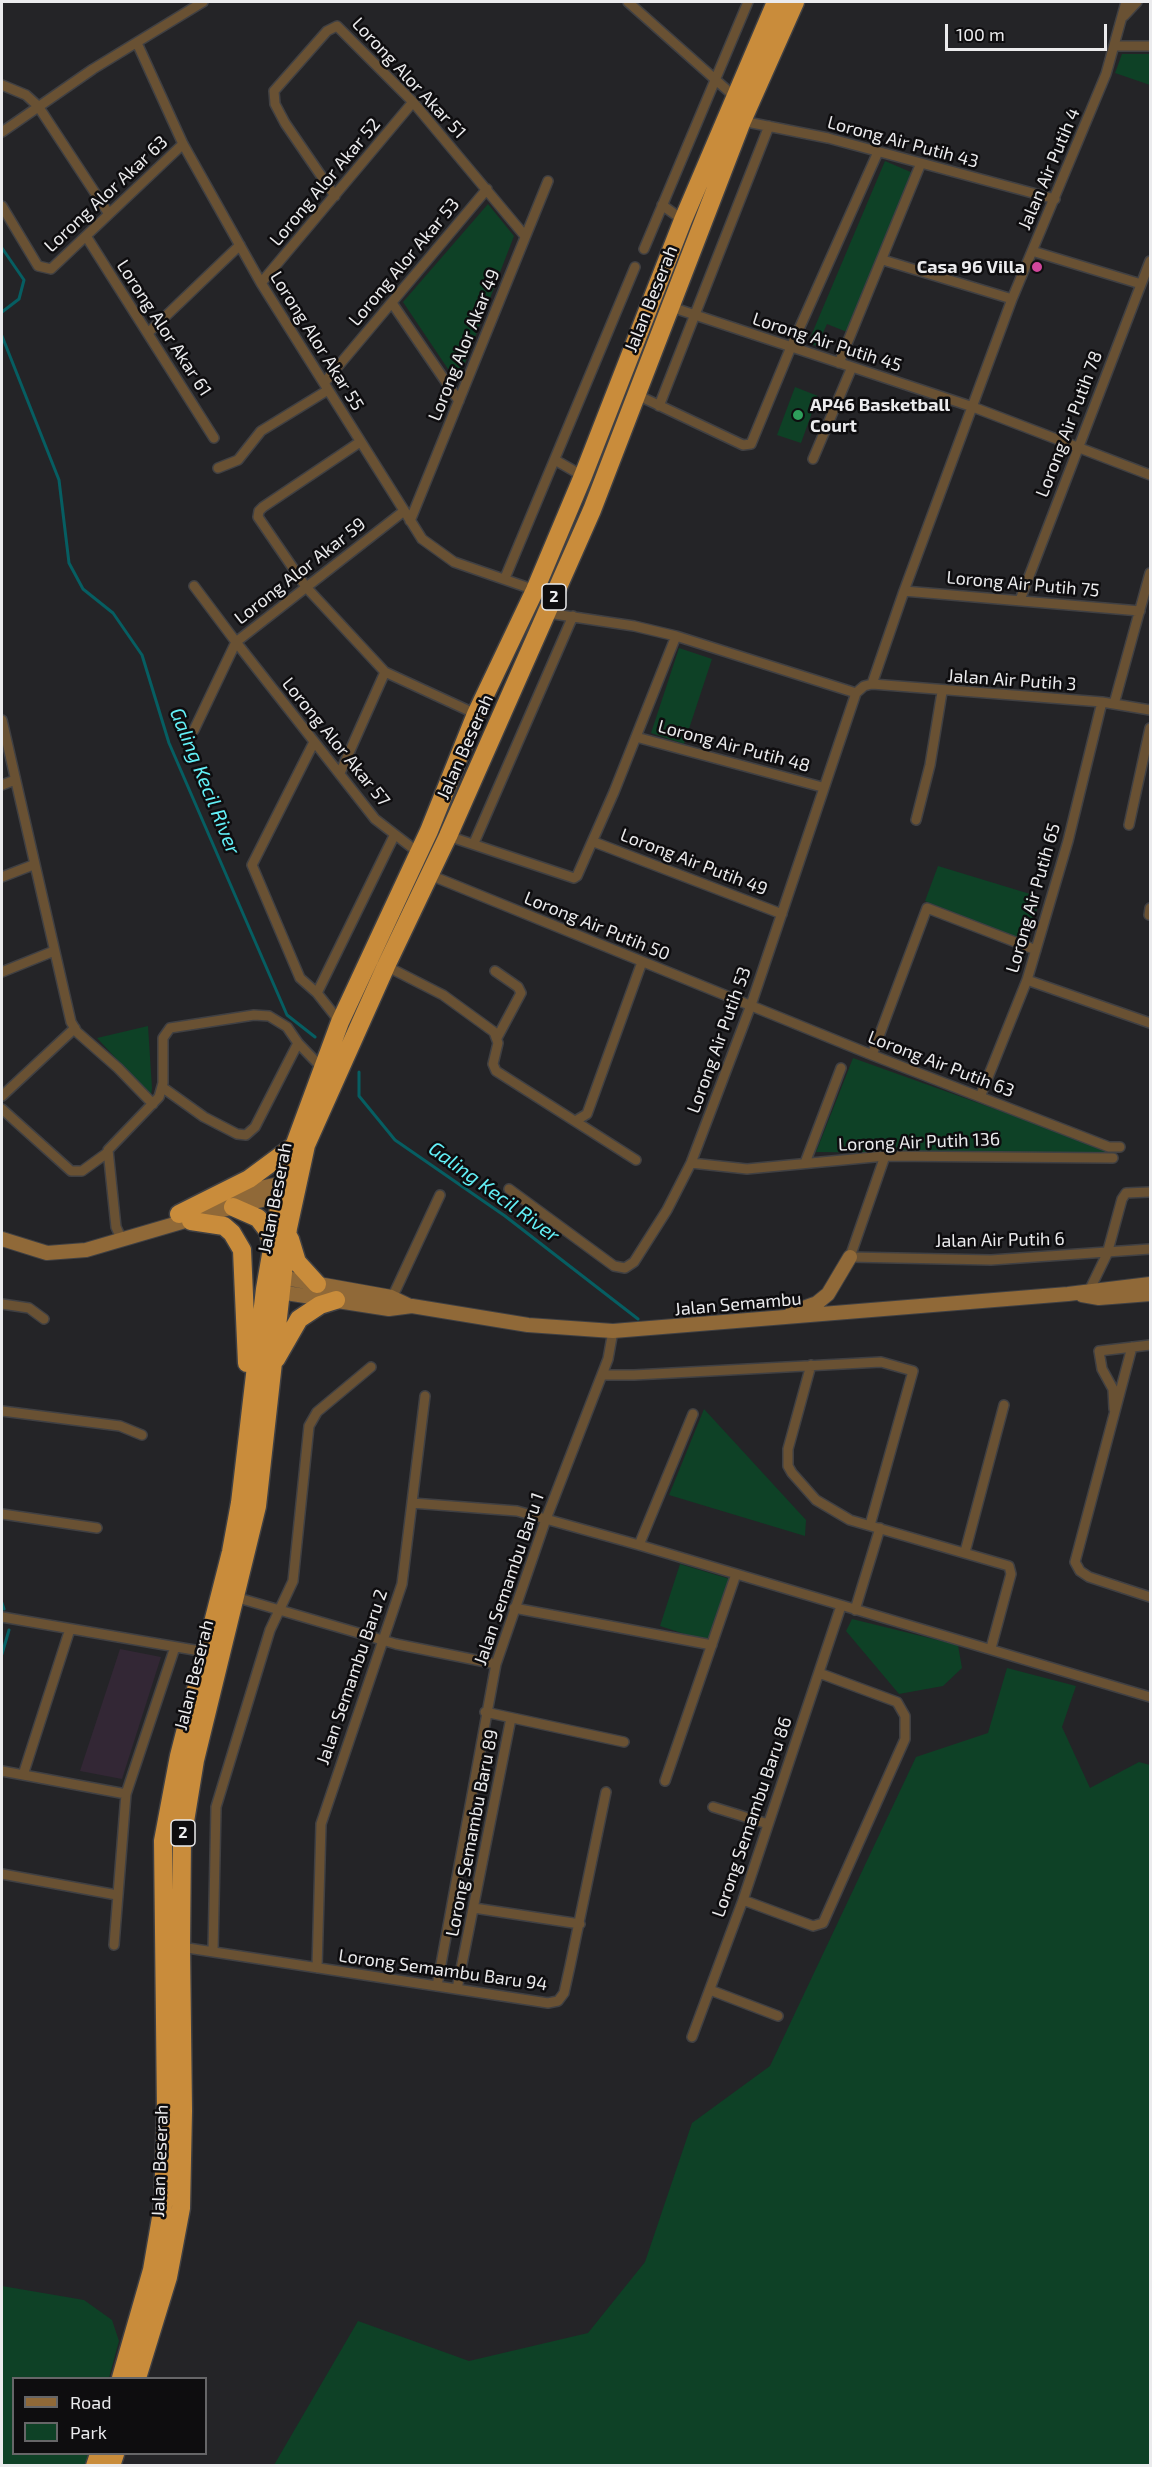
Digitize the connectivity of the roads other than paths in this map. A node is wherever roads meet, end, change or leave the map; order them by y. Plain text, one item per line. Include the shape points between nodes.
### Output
1 (203, 2) edge
2 (628, 2) edge
3 (748, 2) edge
4 (776, 2) edge
5 (795, 2) edge
6 (1119, 2) edge
7 (1126, 2) edge
8 (1137, 2) edge
9 (1123, 18) junction
10 (136, 43) junction
11 (1115, 46) junction
12 (1150, 46) edge
13 (714, 80) junction
14 (2, 85) edge
15 (735, 97) junction
16 (413, 102) junction
17 (38, 106) junction
18 (742, 121) junction
19 (769, 126) junction
20 (2, 132) edge
21 (183, 144) junction
22 (878, 152) junction
23 (921, 163) junction
24 (548, 181) dead end
25 (487, 189) junction
26 (335, 196) junction
27 (1056, 199) junction
28 (662, 205) junction
29 (2, 206) edge
30 (109, 214) junction
31 (683, 219) junction
32 (86, 236) junction
33 (525, 236) junction
34 (240, 245) junction
35 (644, 249) dead end
36 (1032, 251) junction
37 (883, 260) junction
38 (1150, 261) edge
39 (635, 267) dead end
40 (1145, 281) edge
41 (261, 283) junction
42 (1012, 300) junction
43 (392, 303) junction
44 (671, 307) junction
45 (693, 314) junction
46 (148, 333) junction
47 (791, 347) junction
48 (839, 363) junction
49 (852, 367) junction
50 (326, 387) junction
51 (635, 394) junction
52 (459, 401) junction
53 (659, 406) junction
54 (973, 406) junction
55 (214, 438) dead end
56 (360, 442) junction
57 (1078, 447) junction
58 (813, 459) dead end
59 (555, 460) junction
60 (218, 468) dead end
61 (583, 476) junction
62 (1150, 476) edge
63 (404, 512) junction
64 (410, 521) junction
65 (1150, 573) edge
66 (505, 578) junction
67 (194, 586) dead end
68 (306, 587) junction
69 (535, 590) junction
70 (904, 591) junction
71 (1020, 600) junction
72 (1140, 611) junction
73 (547, 613) junction
74 (573, 616) junction
75 (676, 636) junction
76 (236, 642) junction
77 (385, 672) junction
78 (872, 684) junction
79 (942, 692) junction
80 (856, 693) junction
81 (1102, 702) junction
82 (1114, 704) junction
83 (1150, 710) edge
84 (476, 714) junction
85 (2, 720) edge
86 (1150, 728) edge
87 (194, 730) dead end
88 (636, 737) junction
89 (314, 742) junction
90 (340, 773) junction
91 (15, 780) junction
92 (2, 785) edge
93 (822, 787) junction
94 (916, 820) dead end
95 (1129, 825) dead end
96 (394, 836) junction
97 (448, 836) junction
98 (594, 842) junction
99 (474, 843) junction
100 (419, 852) junction
101 (33, 865) junction
102 (430, 875) junction
103 (2, 877) edge
104 (782, 914) junction
105 (1036, 950) junction
106 (54, 951) junction
107 (642, 962) junction
108 (386, 966) junction
109 (495, 971) dead end
110 (2, 972) edge
111 (1027, 980) junction
112 (317, 993) junction
113 (751, 1005) junction
114 (340, 1022) junction
115 (1150, 1023) edge
116 (75, 1028) junction
117 (497, 1038) junction
118 (298, 1043) junction
119 (872, 1056) junction
120 (841, 1068) dead end
121 (323, 1069) junction
122 (162, 1087) junction
123 (2, 1096) edge
124 (980, 1097) junction
125 (153, 1104) junction
126 (2, 1109) edge
127 (577, 1120) junction
128 (1120, 1147) dead end
129 (291, 1148) junction
130 (108, 1154) junction
131 (885, 1156) junction
132 (1113, 1158) dead end
133 (636, 1160) dead end
134 (691, 1163) junction
135 (805, 1163) junction
136 (509, 1189) dead end
137 (288, 1191) junction
138 (1150, 1192) edge
139 (440, 1195) dead end
140 (233, 1207) junction
141 (185, 1218) junction
142 (288, 1228) junction
143 (2, 1239) edge
144 (122, 1240) junction
145 (271, 1245) junction
146 (1150, 1249) edge
147 (1107, 1254) junction
148 (850, 1257) junction
149 (273, 1283) junction
150 (317, 1284) junction
151 (1150, 1284) edge
152 (1090, 1289) junction
153 (1068, 1294) junction
154 (1150, 1294) edge
155 (336, 1300) junction
156 (390, 1303) junction
157 (2, 1304) edge
158 (44, 1319) dead end
159 (737, 1322) junction
160 (613, 1331) junction
161 (1150, 1345) edge
162 (1132, 1347) junction
163 (811, 1365) junction
164 (371, 1367) dead end
165 (271, 1370) junction
166 (602, 1375) junction
167 (425, 1396) dead end
168 (1004, 1405) dead end
169 (2, 1411) edge
170 (1114, 1411) junction
171 (693, 1414) dead end
172 (142, 1435) dead end
173 (240, 1503) junction
174 (412, 1503) junction
175 (2, 1514) edge
176 (546, 1519) junction
177 (870, 1525) junction
178 (97, 1528) dead end
179 (880, 1528) junction
180 (639, 1545) junction
181 (965, 1552) junction
182 (736, 1574) junction
183 (235, 1597) junction
184 (1150, 1597) edge
185 (841, 1606) junction
186 (514, 1608) junction
187 (280, 1610) junction
188 (855, 1610) junction
189 (2, 1617) edge
190 (70, 1629) junction
191 (384, 1639) junction
192 (712, 1645) junction
193 (175, 1647) junction
194 (991, 1648) junction
195 (206, 1652) junction
196 (496, 1664) junction
197 (819, 1672) junction
198 (1150, 1697) edge
199 (485, 1712) junction
200 (511, 1718) junction
201 (624, 1742) dead end
202 (2, 1771) edge
203 (23, 1775) junction
204 (665, 1781) dead end
205 (606, 1792) dead end
206 (126, 1794) junction
207 (713, 1807) dead end
208 (768, 1824) junction
209 (2, 1874) edge
210 (117, 1895) junction
211 (742, 1900) junction
212 (474, 1908) junction
213 (580, 1924) junction
214 (114, 1946) dead end
215 (180, 1947) junction
216 (213, 1952) junction
217 (317, 1968) junction
218 (436, 1986) junction
219 (457, 1989) junction
220 (710, 1990) junction
221 (778, 2016) dead end
222 (692, 2037) dead end
223 (122, 2377) edge
224 (138, 2377) edge

1 - 10 street
2 - 13 street
3 - 13 street
4 - 15 highway, Jalan Beserah / 2
5 - 18 highway, Jalan Beserah / 2
6 - 9 street
7 - 9 street, Jalan Air Putih 4
8 - 9 street
9 - 11 street, Jalan Air Putih 4
10 - 17 street
10 - 21 street, Lorong Alor Akar 55
11 - 12 street
11 - 27 street, Jalan Air Putih 4
13 - 15 street
13 - 28 street
14 - 17 street via 26,95
15 - 31 highway, Jalan Beserah / 2
16 - 25 street, Lorong Alor Akar 51
16 - 26 street, Lorong Alor Akar 52
16 - 26 street, Lorong Alor Akar 51 via 337,26 327,31 276,86 275,104 285,123
17 - 20 street
17 - 30 street
18 - 19 street, Lorong Air Putih 43
18 - 44 highway, Jalan Beserah / 2
19 - 22 street, Lorong Air Putih 43
19 - 45 street
21 - 30 street, Lorong Alor Akar 63
21 - 34 street, Lorong Alor Akar 55
22 - 23 street, Lorong Air Putih 43
22 - 47 street
23 - 27 street, Lorong Air Putih 43
23 - 37 street
24 - 33 street, Lorong Alor Akar 49
25 - 33 street, Lorong Alor Akar 51
25 - 43 street, Lorong Alor Akar 53
26 - 41 street, Lorong Alor Akar 52
27 - 36 street, Jalan Air Putih 4
28 - 31 street
28 - 35 street
29 - 32 street, Lorong Alor Akar 63 via 38,266 51,269
30 - 32 street, Lorong Alor Akar 63
31 - 61 highway, Jalan Beserah / 2
32 - 46 street, Lorong Alor Akar 61
33 - 52 street, Lorong Alor Akar 49
34 - 41 street, Lorong Alor Akar 55
34 - 46 street
36 - 40 street
36 - 42 street, Jalan Air Putih 4
37 - 42 street
37 - 48 street
38 - 40 street, Lorong Air Putih 78
39 - 59 street
40 - 57 street, Lorong Air Putih 78
41 - 50 street, Lorong Alor Akar 55
42 - 54 street, Jalan Air Putih 4
43 - 50 street, Lorong Alor Akar 53
43 - 52 street
44 - 45 street, Lorong Air Putih 45
44 - 51 highway, Jalan Beserah / 2
45 - 47 street, Lorong Air Putih 45
45 - 53 street
46 - 55 street, Lorong Alor Akar 61
47 - 48 street, Lorong Air Putih 45
47 - 53 street via 748,446
48 - 49 street, Lorong Air Putih 45
49 - 54 street, Lorong Air Putih 45
49 - 58 street
50 - 56 street, Lorong Alor Akar 55
50 - 60 street, Lorong Alor Akar 53 via 261,431 238,460
51 - 53 street
51 - 73 highway, Jalan Beserah / 2 via 592,510
52 - 64 street, Lorong Alor Akar 49
54 - 57 street, Lorong Air Putih 45
54 - 70 street, Jalan Air Putih 4
56 - 63 street, Lorong Alor Akar 55
56 - 68 street via 259,511 258,517
57 - 62 street, Lorong Air Putih 45
57 - 71 street, Lorong Air Putih 78
59 - 61 street
59 - 66 street
61 - 69 highway, Jalan Beserah / 2
63 - 64 street, Lorong Alor Akar 55
63 - 68 street, Lorong Alor Akar 59
64 - 66 street, Lorong Alor Akar 55 via 423,540 454,562
65 - 72 street
66 - 69 street, Lorong Alor Akar 55
67 - 76 street, Lorong Alor Akar 57
68 - 76 street, Lorong Alor Akar 59
68 - 77 street
69 - 84 highway, Jalan Beserah / 2
70 - 71 street, Lorong Air Putih 75
70 - 78 street, Jalan Air Putih 4
71 - 72 street, Lorong Air Putih 75
72 - 82 street
73 - 74 street
73 - 97 highway, Jalan Beserah / 2
74 - 75 street
74 - 99 street
75 - 80 street
75 - 88 street
76 - 87 street, Lorong Alor Akar 59
76 - 89 street, Lorong Alor Akar 57
77 - 84 street
77 - 90 street
78 - 79 street, Jalan Air Putih 3
78 - 80 street
79 - 81 street, Jalan Air Putih 3
79 - 94 street
80 - 93 street, Lorong Air Putih 53
81 - 82 street, Jalan Air Putih 3
81 - 105 street, Lorong Air Putih 65
82 - 83 street, Jalan Air Putih 3
84 - 100 highway, Jalan Beserah / 2
85 - 91 street
86 - 95 street
88 - 93 street, Lorong Air Putih 48
88 - 98 street
89 - 90 street, Lorong Alor Akar 57
89 - 112 street via 252,865 300,978
90 - 96 street, Lorong Alor Akar 57 via 375,819
91 - 92 street
91 - 101 street
93 - 104 street, Lorong Air Putih 53
96 - 100 street, Lorong Alor Akar 57
96 - 112 street
97 - 99 street
97 - 102 highway, Jalan Beserah / 2
98 - 99 street via 574,878
98 - 104 street, Lorong Air Putih 49
100 - 114 highway, Jalan Beserah / 2
101 - 103 street
101 - 106 street
102 - 107 street, Lorong Air Putih 50
102 - 108 highway, Jalan Beserah / 2
104 - 113 street, Lorong Air Putih 53
105 - 111 street, Lorong Air Putih 65
105 - 119 street via 927,908
106 - 110 street
106 - 116 street
107 - 113 street, Lorong Air Putih 50
107 - 127 street via 588,1114
108 - 117 street via 443,995
108 - 137 highway, Jalan Beserah / 2 via 316,1118
109 - 117 street via 521,993
111 - 115 street
111 - 124 street, Lorong Air Putih 65
112 - 114 street
113 - 119 street, Lorong Air Putih 63
113 - 134 street, Lorong Air Putih 53
114 - 121 highway, Jalan Beserah / 2
116 - 123 street
116 - 125 street
117 - 127 street via 493,1069
118 - 121 street
118 - 122 street via 287,1027 264,1015 170,1028 162,1044
118 - 122 street via 255,1127 246,1135 204,1117
119 - 124 street, Lorong Air Putih 63
120 - 135 street
121 - 129 highway, Jalan Beserah / 2
122 - 125 street
124 - 128 street, Lorong Air Putih 63
125 - 130 street via 110,1147
126 - 130 street via 71,1171 82,1171
127 - 133 street
129 - 137 highway, Jalan Beserah / 2
129 - 141 highway
130 - 144 street via 116,1227
131 - 132 street, Lorong Air Putih 136
131 - 135 street, Lorong Air Putih 136
131 - 148 street
134 - 135 street, Lorong Air Putih 136 via 747,1169
134 - 136 street, Lorong Air Putih 53 via 667,1210 634,1262 625,1268 614,1266
137 - 140 main road
137 - 141 main road
137 - 142 highway, Jalan Beserah / 2
137 - 145 highway, Jalan Beserah / 2
138 - 147 street via 1126,1193
139 - 156 street
140 - 141 main road
140 - 145 highway via 258,1218 268,1231
141 - 144 main road
141 - 173 highway via 224,1226 238,1241 245,1263 247,1365
142 - 149 highway, Jalan Beserah / 2
142 - 150 highway via 293,1256
143 - 144 main road via 47,1253 86,1250
145 - 149 highway, Jalan Beserah / 2
146 - 147 street, Jalan Air Putih 6
147 - 148 street, Jalan Air Putih 6 via 991,1260
147 - 152 street
148 - 159 main road via 828,1294 817,1303 804,1310
149 - 150 main road, Jalan Semambu
149 - 155 main road, Jalan Semambu
149 - 165 highway, Jalan Beserah / 2
149 - 173 highway, Jalan Beserah / 2
150 - 156 main road, Jalan Semambu
151 - 152 main road, Jalan Semambu
152 - 153 main road, Jalan Semambu
153 - 154 main road, Jalan Semambu via 1099,1298
153 - 159 main road, Jalan Semambu
155 - 156 main road, Jalan Semambu
155 - 165 highway via 299,1319
156 - 160 main road, Jalan Semambu via 528,1325
157 - 158 street via 29,1308
159 - 160 main road, Jalan Semambu
160 - 166 street, Jalan Semambu Baru 1
161 - 162 street
162 - 170 street
162 - 170 street via 1099,1351 1102,1369 1113,1389
163 - 166 street
163 - 177 street via 788,1449 788,1466 816,1500 850,1520
163 - 177 street via 881,1362 913,1371
164 - 187 street via 312,1419 293,1581
165 - 183 highway, Jalan Beserah / 2 via 257,1506
166 - 176 street, Jalan Semambu Baru 1
167 - 174 street, Jalan Semambu Baru 2
168 - 181 street
169 - 172 street via 120,1426
170 - 184 street via 1075,1562 1089,1577
171 - 180 street
173 - 195 highway, Jalan Beserah / 2
174 - 176 street via 517,1511
174 - 191 street, Jalan Semambu Baru 2 via 405,1569
175 - 178 street
176 - 180 street
176 - 186 street, Jalan Semambu Baru 1
177 - 179 street
179 - 181 street
179 - 188 street
180 - 182 street
181 - 194 street via 1011,1569
182 - 185 street
182 - 192 street
183 - 187 street
183 - 215 highway, Jalan Beserah / 2 via 202,1726 187,1804 182,1840
185 - 188 street
185 - 197 street, Lorong Semambu Baru 86
186 - 192 street
186 - 196 street, Jalan Semambu Baru 1
187 - 191 street
187 - 216 street via 270,1630 216,1807
188 - 194 street
189 - 190 street
190 - 193 street
190 - 203 street
191 - 196 street
191 - 217 street, Jalan Semambu Baru 2 via 321,1824
192 - 204 street
193 - 195 street
193 - 206 street
194 - 198 street
195 - 223 highway, Jalan Beserah / 2 via 179,1756 163,1841 164,2206 152,2270
196 - 199 street, Jalan Semambu Baru 1
197 - 208 street, Lorong Semambu Baru 86
197 - 211 street via 897,1702 905,1716 905,1739 825,1921 813,1926
199 - 200 street, Lorong Semambu Baru 89
199 - 218 street, Jalan Semambu Baru 1
200 - 201 street, Lorong Semambu Baru 89
200 - 212 street, Lorong Semambu Baru 89
202 - 203 street
203 - 206 street
205 - 213 street, Lorong Semambu Baru 94
206 - 210 street
207 - 208 street
208 - 211 street, Lorong Semambu Baru 86
209 - 210 street
210 - 214 street
211 - 220 street, Lorong Semambu Baru 86
212 - 213 street
212 - 219 street, Lorong Semambu Baru 89
213 - 219 street, Lorong Semambu Baru 94 via 564,1993 558,2001 548,2003
215 - 216 street, Lorong Semambu Baru 94
215 - 224 highway, Jalan Beserah / 2 via 181,2208 171,2266
216 - 217 street, Lorong Semambu Baru 94
217 - 218 street, Lorong Semambu Baru 94
218 - 219 street, Lorong Semambu Baru 94
220 - 221 street
220 - 222 street, Lorong Semambu Baru 86

